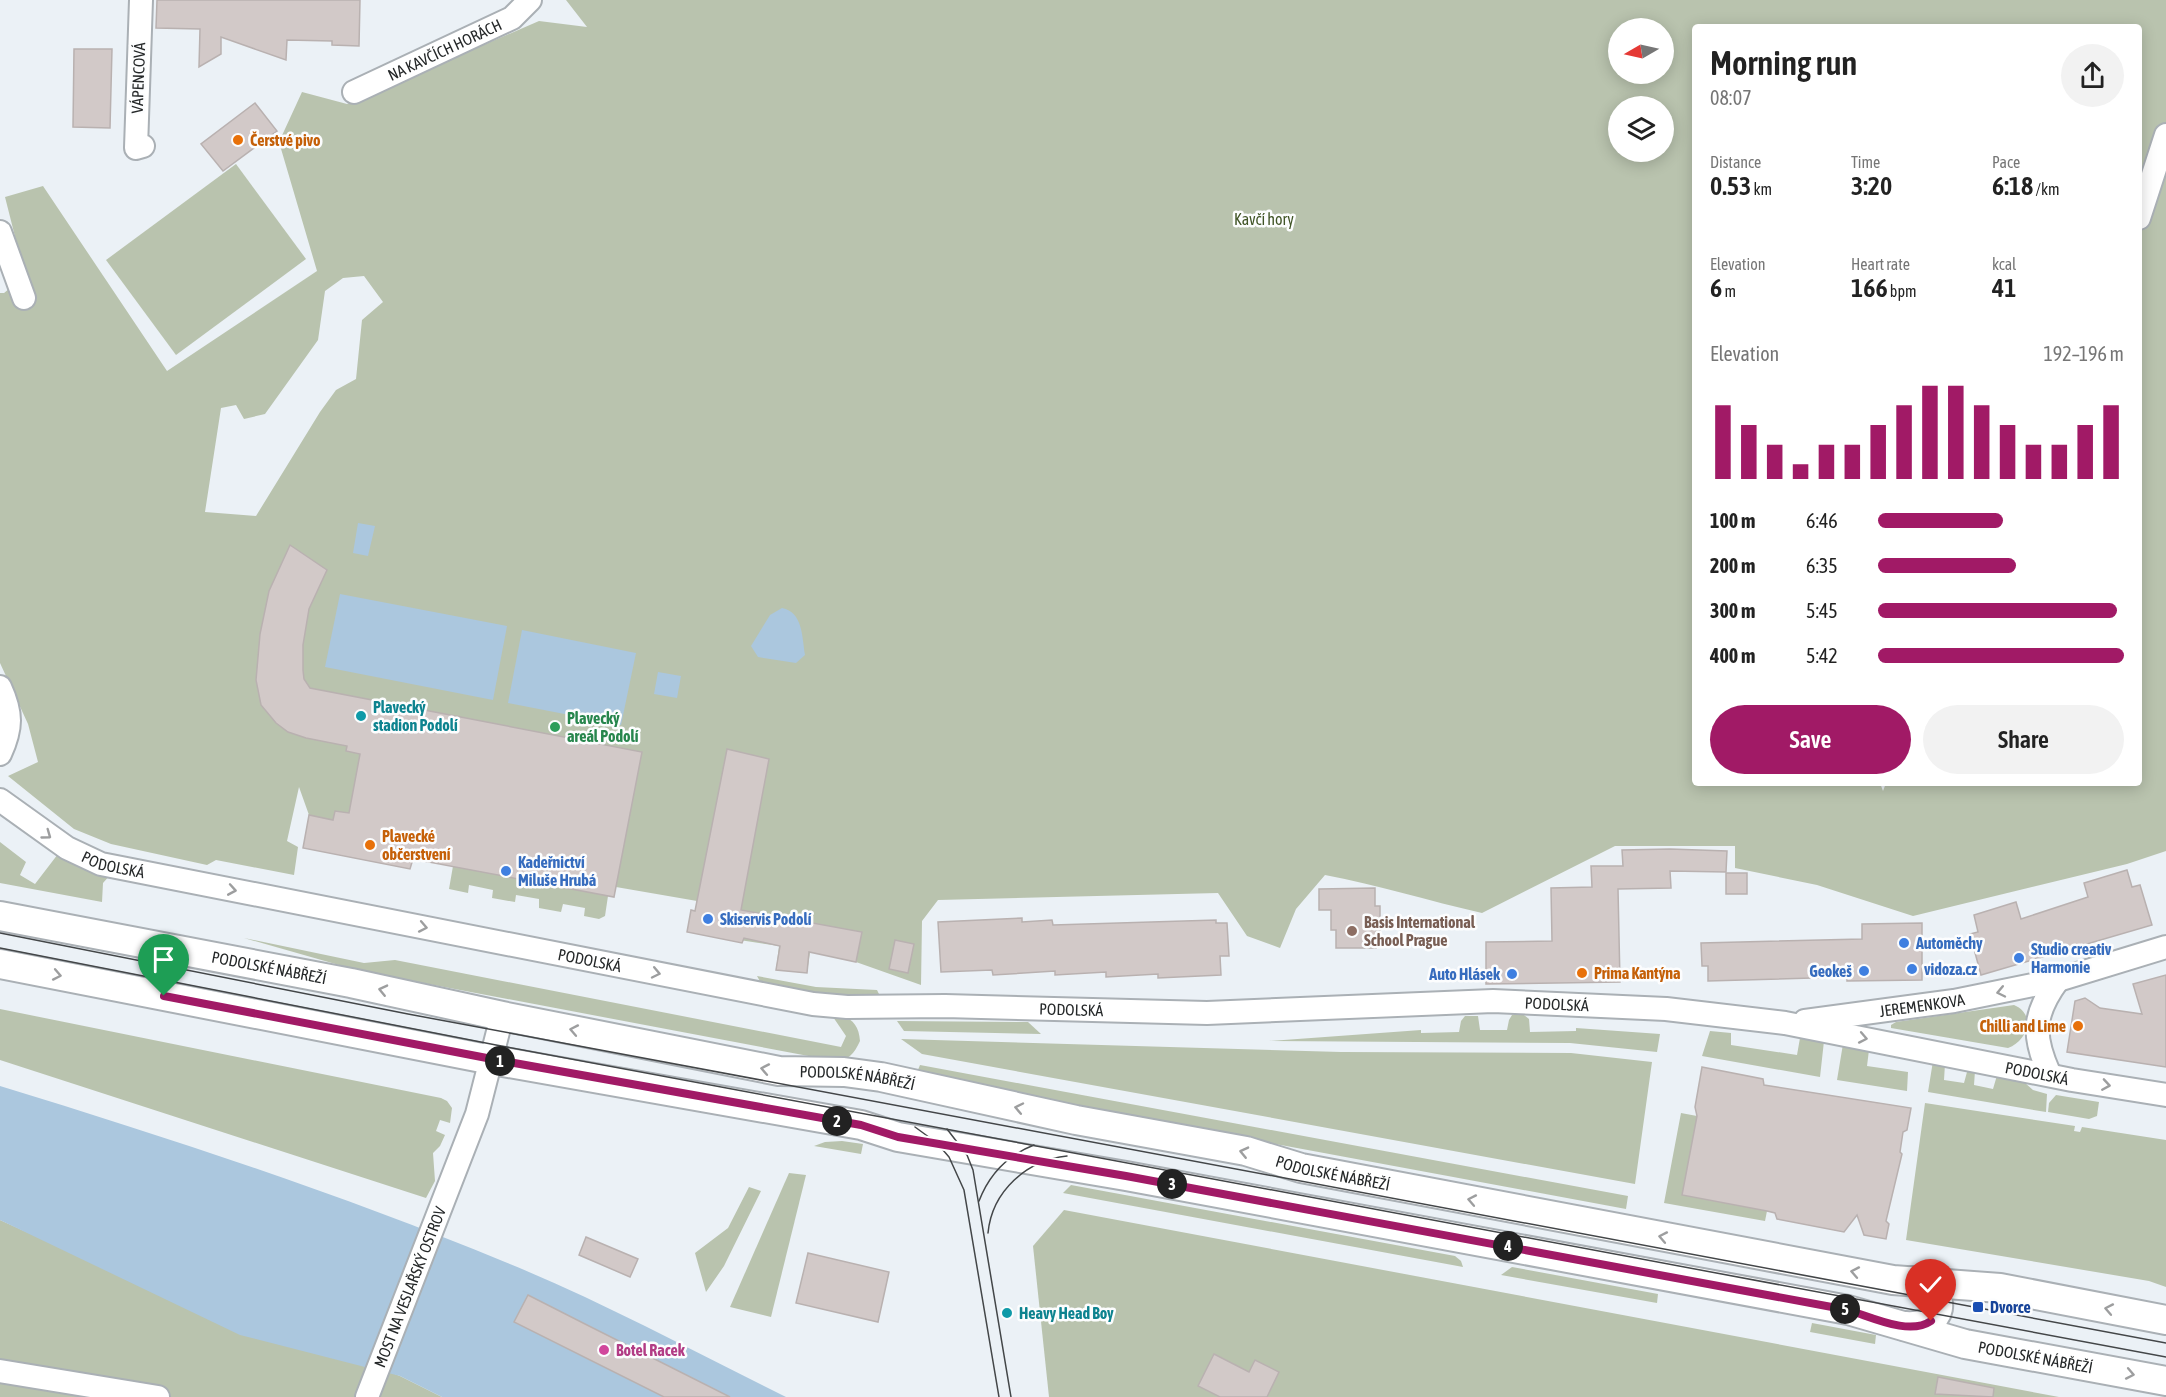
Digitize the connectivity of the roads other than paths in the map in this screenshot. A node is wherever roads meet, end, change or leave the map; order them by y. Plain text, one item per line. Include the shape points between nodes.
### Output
1 (141, 0) edge
2 (530, 0) edge
3 (354, 92) dead end
4 (2166, 135) edge
5 (143, 146) dead end
6 (2142, 210) edge
7 (0, 232) edge
8 (24, 298) dead end
9 (0, 687) edge
10 (0, 754) edge
11 (0, 800) edge
12 (0, 916) edge
13 (2166, 947) edge
14 (0, 964) edge
15 (2058, 980) junction
16 (502, 1017) junction
17 (1785, 1023) junction
18 (492, 1059) junction
19 (2049, 1073) junction
20 (2166, 1095) edge
21 (1913, 1281) junction
22 (2166, 1320) edge
23 (1905, 1326) junction
24 (0, 1371) edge
25 (2166, 1381) edge
26 (158, 1397) edge
27 (367, 1397) edge

1 - 5 street, VÁPENCOVÁ via 136,148
2 - 3 street, NA KAVČÍCH HORÁCH via 512,18
4 - 6 street
7 - 8 street
9 - 10 street via 11,724
11 -> 17 street, PODOLSKÁ via 77,855 134,872 813,1004 1207,1013 1492,1001 1674,1009
16 -> 12 main road, PODOLSKÉ NÁBŘEŽÍ via 351,983
13 - 15 street, JEREMENKOVA
14 -> 18 main road, PODOLSKÉ NÁBŘEŽÍ
15 -> 17 street, JEREMENKOVA via 1954,1001
15 - 19 street via 2043,1001 2037,1026 2038,1049
16 - 18 street
21 -> 16 main road, PODOLSKÉ NÁBŘEŽÍ via 1301,1168 1246,1151 1076,1120 881,1077 779,1071
17 -> 19 street, PODOLSKÁ
18 - 23 main road, PODOLSKÉ NÁBŘEŽÍ via 850,1123 898,1137 1837,1307
18 - 27 street, MOST NA VESLAŘSKÝ OSTROV via 454,1175
19 -> 20 street, PODOLSKÁ
22 -> 21 main road, PODOLSKÉ NÁBŘEŽÍ via 2000,1288
21 - 23 main road via 1932,1290 1938,1309 1925,1325
23 -> 25 main road, PODOLSKÉ NÁBŘEŽÍ via 1965,1344
24 - 26 street

